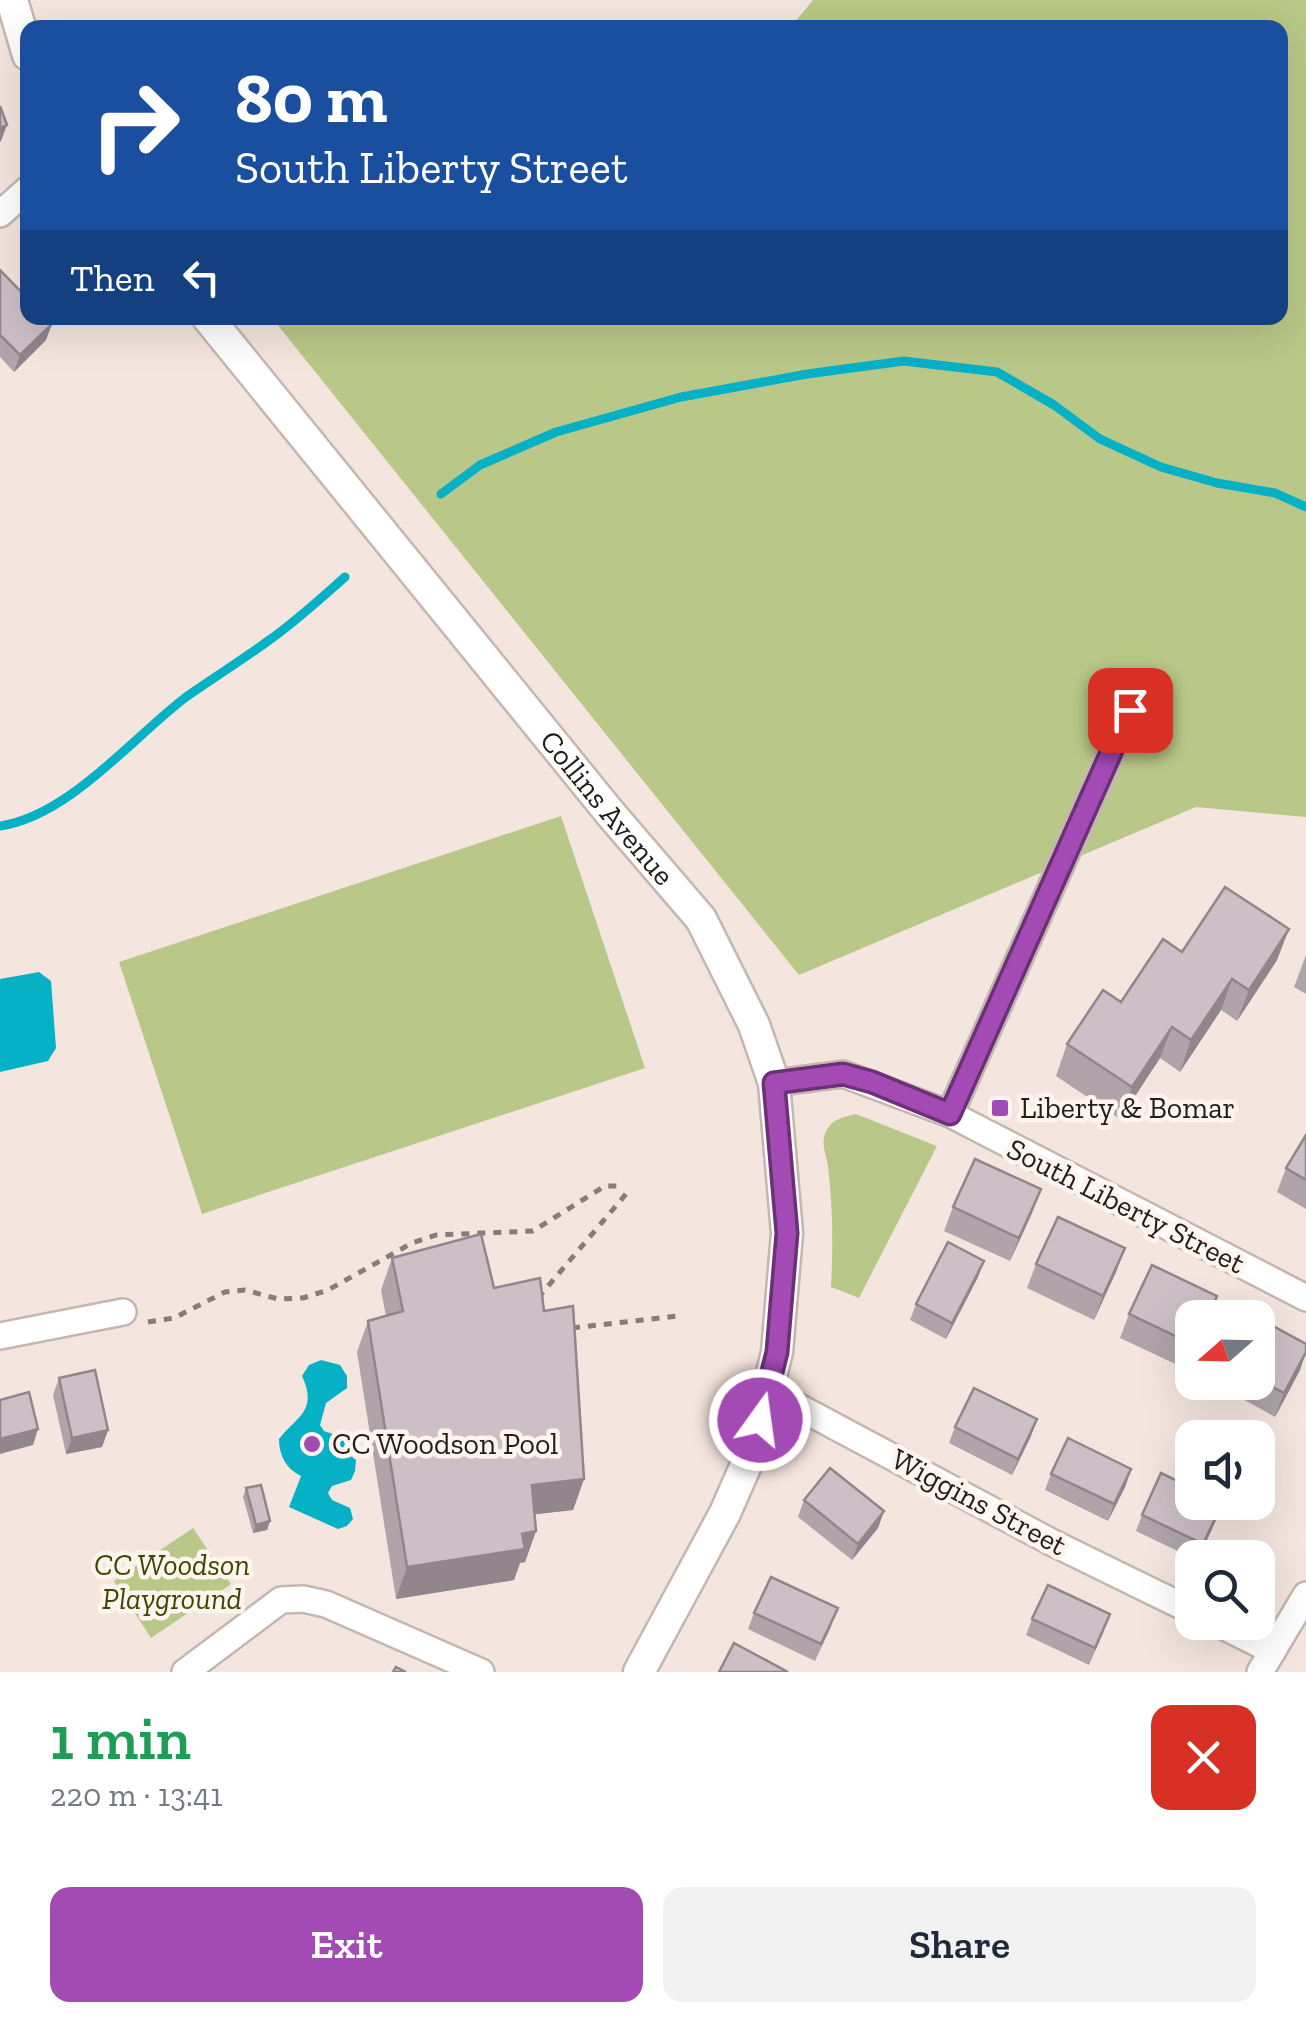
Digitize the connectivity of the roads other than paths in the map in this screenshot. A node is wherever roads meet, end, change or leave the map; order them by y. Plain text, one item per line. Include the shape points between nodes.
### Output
1 (12, 0) edge
2 (20, 28) edge
3 (20, 196) edge
4 (0, 214) edge
5 (214, 325) edge
6 (1130, 710) dead end
7 (774, 1083) junction
8 (950, 1114) junction
9 (1306, 1298) edge
10 (123, 1312) road end
11 (0, 1336) edge
12 (767, 1390) junction
13 (1306, 1595) edge
14 (1175, 1604) edge
15 (1239, 1640) edge
16 (1267, 1661) edge
17 (186, 1672) edge
18 (480, 1672) edge
19 (639, 1672) edge

1 - 2 street
3 - 4 street
5 - 7 street, Collins Avenue via 701,919 754,1024
6 - 8 street
7 - 8 street, South Liberty Street via 843,1074
7 - 12 street, Collins Avenue via 787,1233 777,1352
8 - 9 street, South Liberty Street
10 - 11 street
12 - 14 street, Wiggins Street
12 - 19 street, Collins Avenue via 753,1450 725,1513
13 - 16 street
15 - 16 street
17 - 18 street via 281,1600 304,1598

